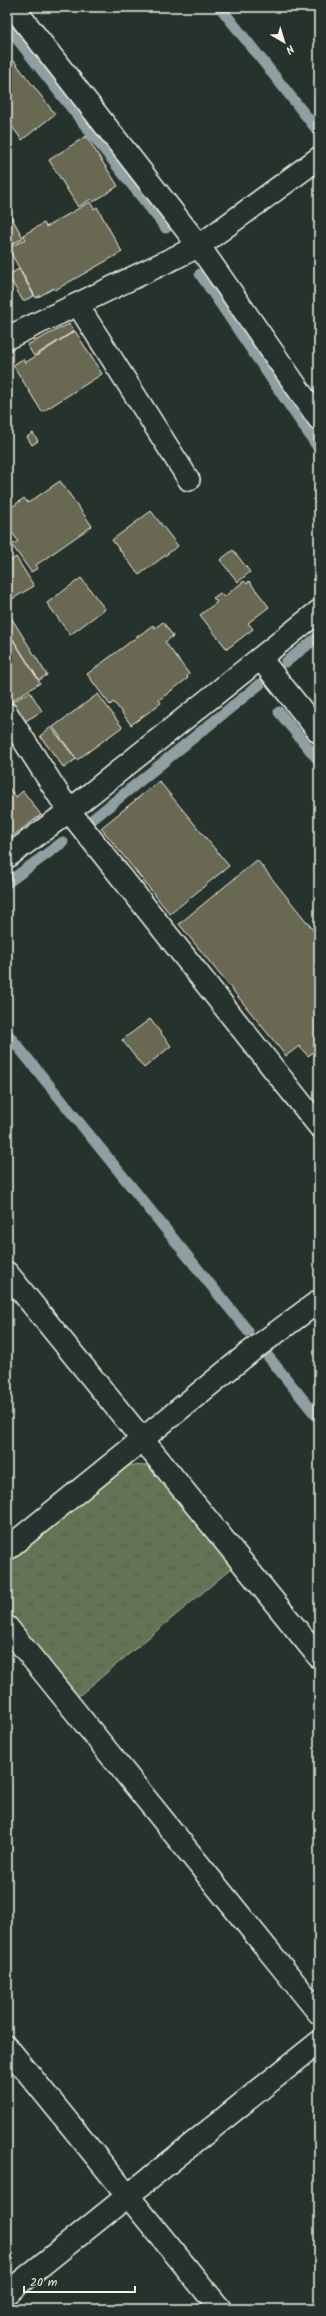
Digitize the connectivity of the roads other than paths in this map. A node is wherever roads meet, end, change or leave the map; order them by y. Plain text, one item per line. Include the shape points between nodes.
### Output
1 (13, 7) edge
2 (319, 158) edge
3 (199, 246) junction
4 (77, 304) junction
5 (7, 338) edge
6 (319, 419) edge
7 (189, 480) dead end
8 (319, 611) edge
9 (260, 658) junction
10 (7, 714) edge
11 (319, 732) edge
12 (69, 810) junction
13 (7, 857) edge
14 (319, 1126) edge
15 (7, 1273) edge
16 (319, 1301) edge
17 (142, 1439) junction
18 (7, 1549) edge
19 (7, 1627) edge
20 (319, 1657) edge
21 (319, 2013) edge
22 (319, 2042) edge
23 (7, 2047) edge
24 (128, 2196) junction
25 (7, 2293) edge
26 (220, 2309) edge

1 - 3 street
2 - 3 street
3 - 4 street
3 - 6 street
4 - 5 street
4 - 7 lane
8 - 9 street
9 - 11 street
9 - 12 street
10 - 12 street
12 - 13 street
12 - 14 street
15 - 17 street
16 - 17 street via 250,1352
17 - 18 street
17 - 20 street
19 - 21 street
22 - 24 street
23 - 24 street
24 - 25 street
24 - 26 street

